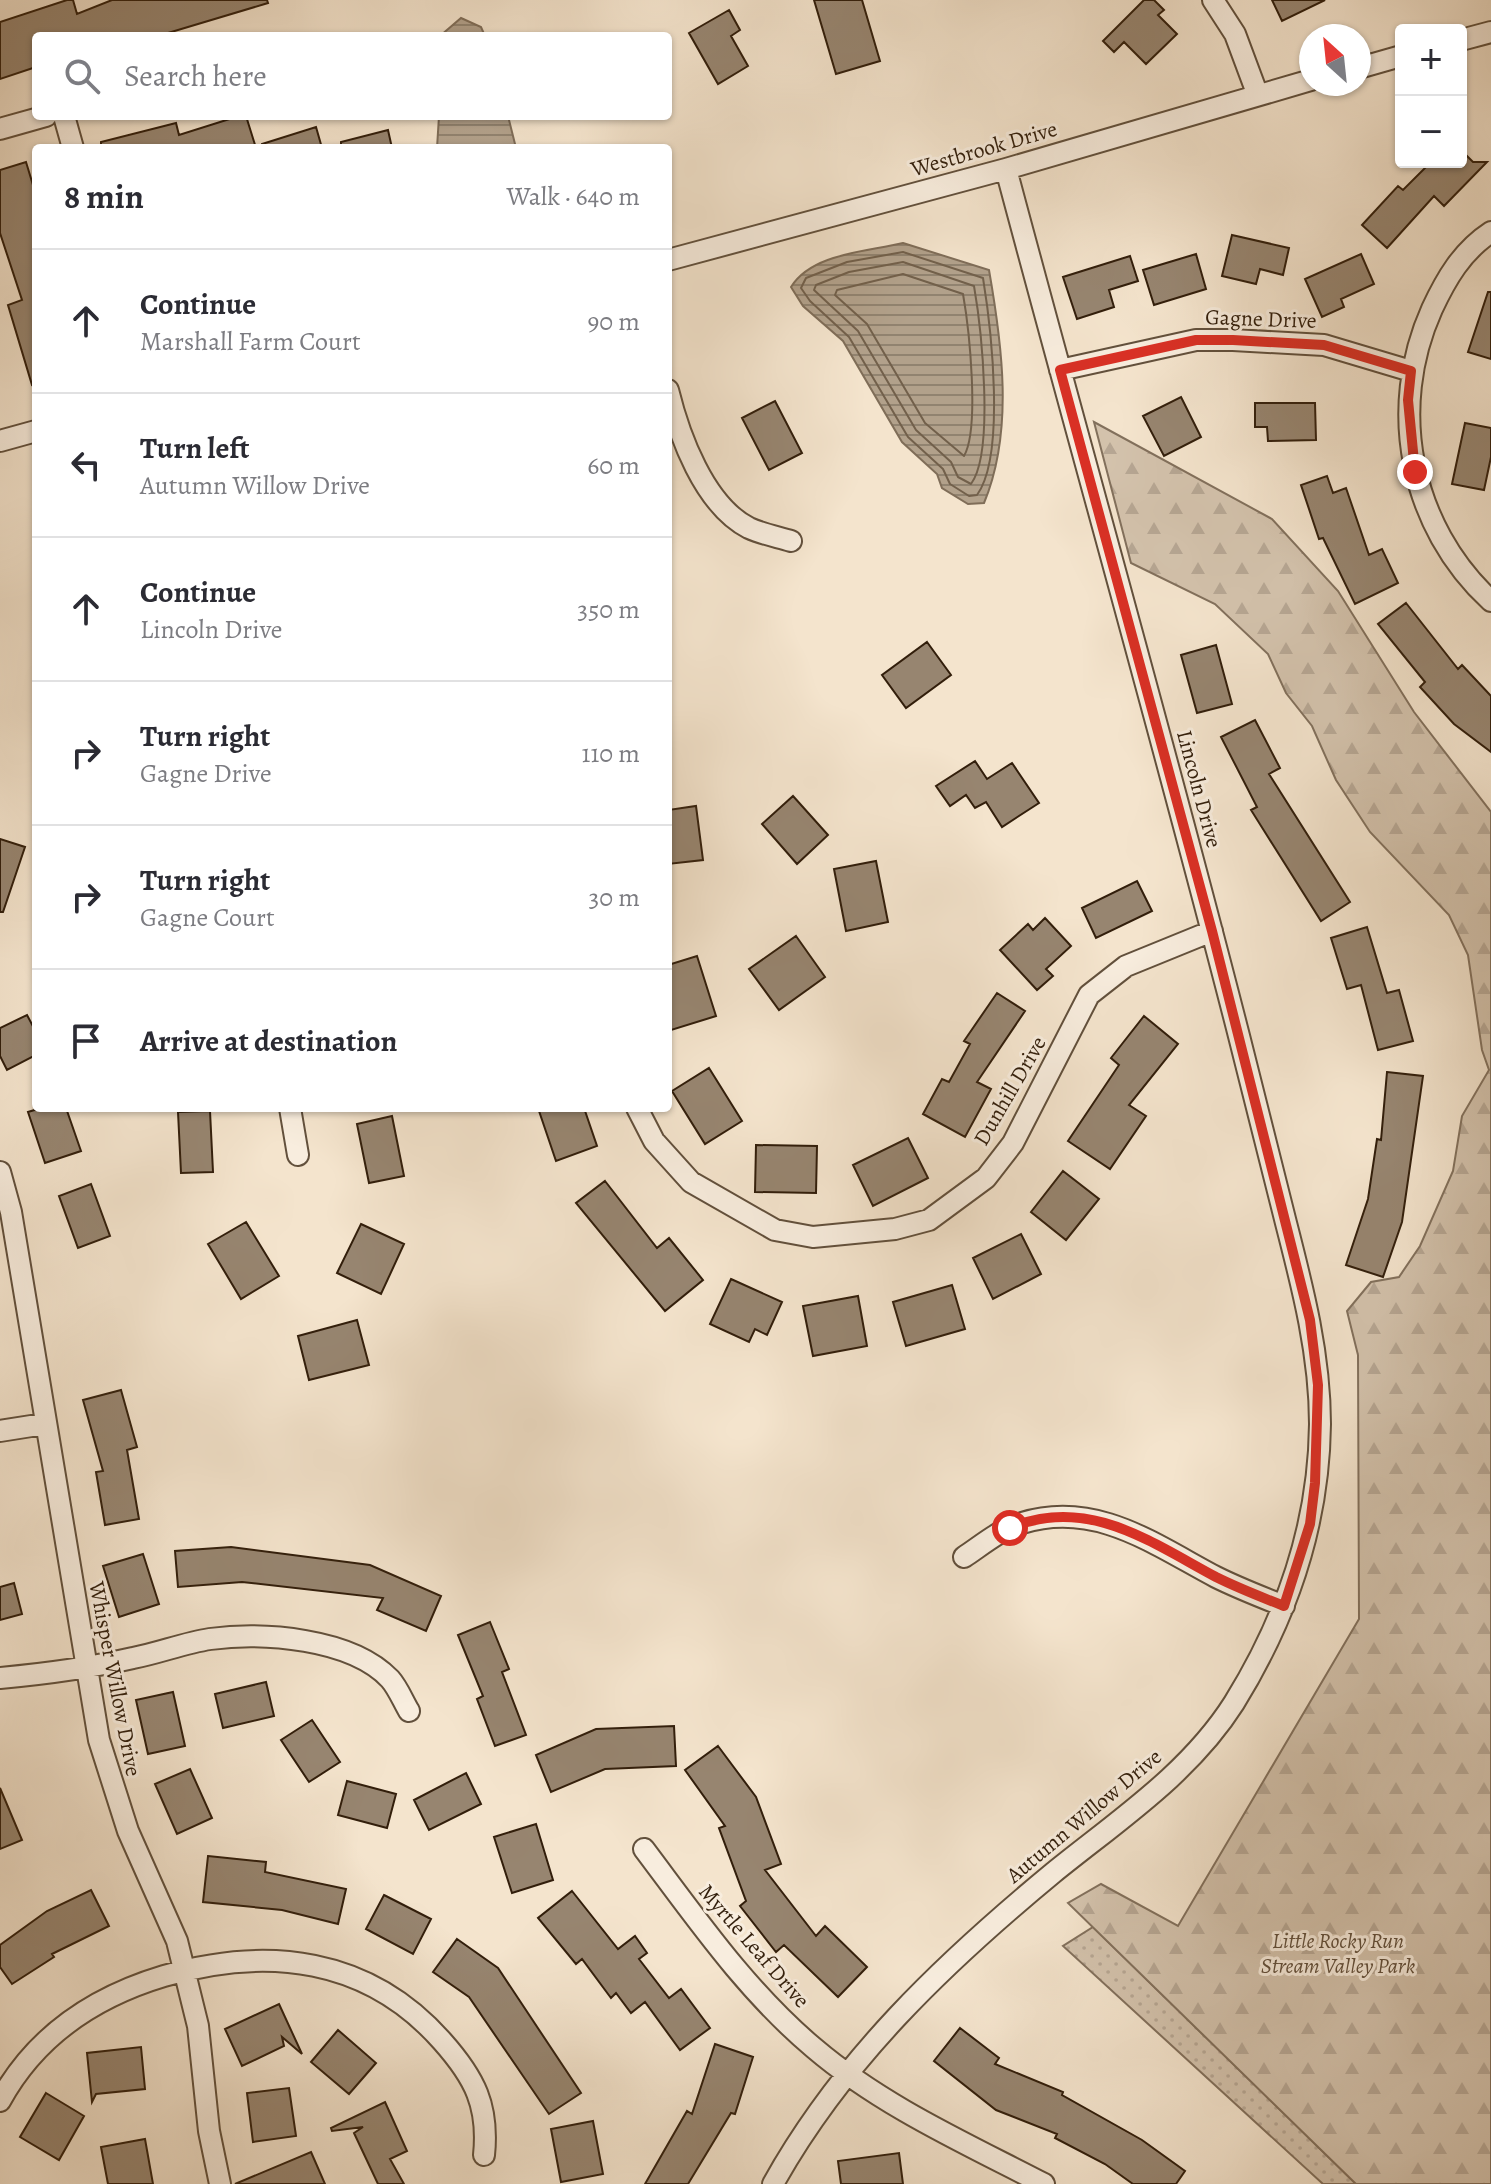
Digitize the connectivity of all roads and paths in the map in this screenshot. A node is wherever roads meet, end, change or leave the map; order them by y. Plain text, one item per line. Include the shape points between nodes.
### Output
1 (1213, 0) edge
2 (1491, 32) edge
3 (1467, 38) edge
4 (1395, 58) edge
5 (1371, 65) edge
6 (1299, 83) edge
7 (1257, 93) junction
8 (32, 120) edge
9 (65, 120) edge
10 (0, 129) edge
11 (72, 144) edge
12 (1006, 169) junction
13 (1491, 232) edge
14 (672, 259) edge
15 (1060, 370) junction
16 (1411, 371) junction
17 (672, 400) edge
18 (32, 432) edge
19 (0, 441) edge
20 (791, 541) dead end
21 (1491, 601) edge
22 (1212, 931) junction
23 (291, 1112) edge
24 (639, 1112) edge
25 (298, 1155) dead end
26 (0, 1172) edge
27 (44, 1424) junction
28 (1320, 1427) joint
29 (0, 1431) edge
30 (964, 1557) dead end
31 (1284, 1606) junction
32 (86, 1667) junction
33 (0, 1678) edge
34 (409, 1711) dead end
35 (644, 1849) dead end
36 (185, 1970) junction
37 (846, 2072) junction
38 (0, 2101) edge
39 (484, 2155) dead end
40 (220, 2184) edge
41 (773, 2184) edge
42 (1044, 2184) edge

1 - 7 street via 1235,34
2 - 3 street
4 - 5 street
6 - 7 street, Westbrook Drive
7 - 12 street, Westbrook Drive
8 - 10 street
9 - 11 street
12 - 14 street, Westbrook Drive
12 - 15 street, Lincoln Drive
13 - 16 street via 1464,254 1441,290
15 - 16 street, Gagne Drive via 1196,340 1233,340 1324,345
15 - 22 street, Lincoln Drive
16 - 21 street via 1411,450 1429,515 1452,558
17 - 20 street via 706,483 728,512 749,527
18 - 19 street
22 - 24 street, Dunhill Drive via 1126,966 1089,995 1013,1143 986,1178 929,1220 813,1237 775,1230 691,1182 654,1141
22 - 28 street, Lincoln Drive via 1310,1320
23 - 25 street
26 - 27 street, Whisper Willow Drive
27 - 29 street
27 - 32 street, Whisper Willow Drive
28 - 31 street, Autumn Willow Drive via 1310,1524
30 - 31 street via 1022,1523 1087,1520 1133,1530 1218,1578
31 - 37 street, Autumn Willow Drive via 1232,1706 1170,1778 1015,1905 899,2014
32 - 33 street
32 - 34 street via 210,1639 293,1639 370,1665 390,1680
32 - 36 street, Whisper Willow Drive via 111,1786 170,1921
35 - 37 street, Myrtle Leaf Drive via 759,1995
36 - 38 street via 124,1989 84,2009 36,2050
36 - 39 street via 230,1960 289,1960 339,1972 386,1994 433,2031 473,2082 487,2124
36 - 40 street, Whisper Willow Drive
37 - 41 street, Autumn Willow Drive
37 - 42 street, Myrtle Leaf Drive via 904,2112

